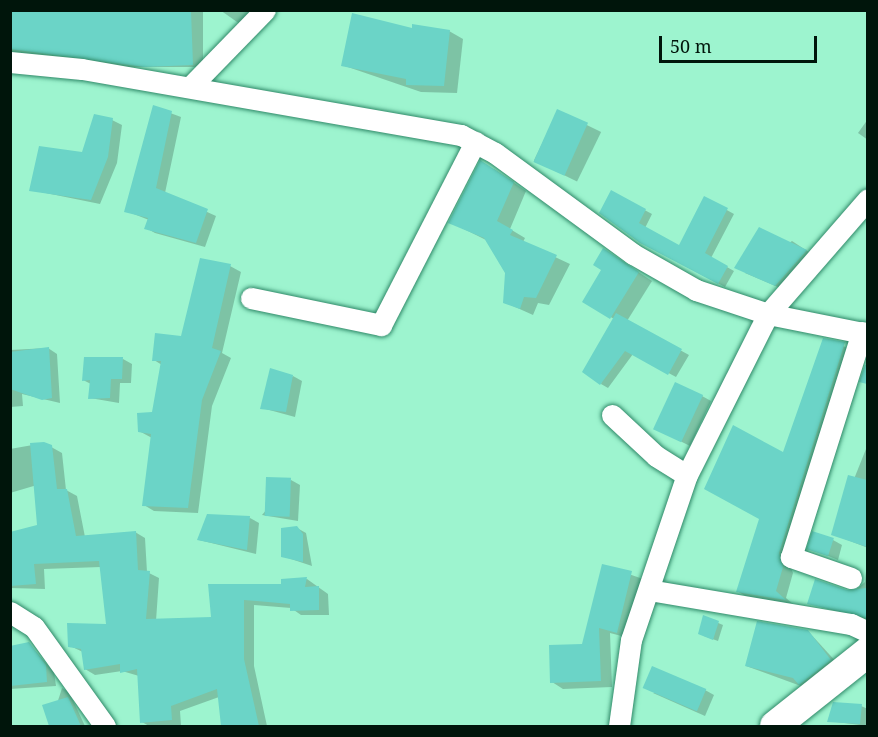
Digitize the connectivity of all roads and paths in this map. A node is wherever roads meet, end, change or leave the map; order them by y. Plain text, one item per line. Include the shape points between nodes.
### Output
1 (265, 10) edge
2 (10, 63) edge
3 (191, 87) junction
4 (475, 142) junction
5 (867, 200) edge
6 (251, 298) dead end
7 (768, 314) junction
8 (865, 333) edge
9 (612, 415) dead end
10 (687, 475) junction
11 (851, 578) dead end
12 (649, 590) junction
13 (10, 612) edge
14 (867, 632) edge
15 (867, 652) edge
16 (105, 726) edge
17 (619, 726) edge
18 (775, 726) edge

1 - 3 street
2 - 3 street
3 - 4 street via 461,135
4 - 6 street via 381,325
4 - 7 street via 633,254 696,291
5 - 7 street
7 - 8 street
7 - 10 street
8 - 11 street via 791,557
9 - 10 street via 656,456
10 - 12 street
12 - 14 street via 851,624
12 - 17 street via 631,640
13 - 16 street via 34,627
15 - 18 main road

